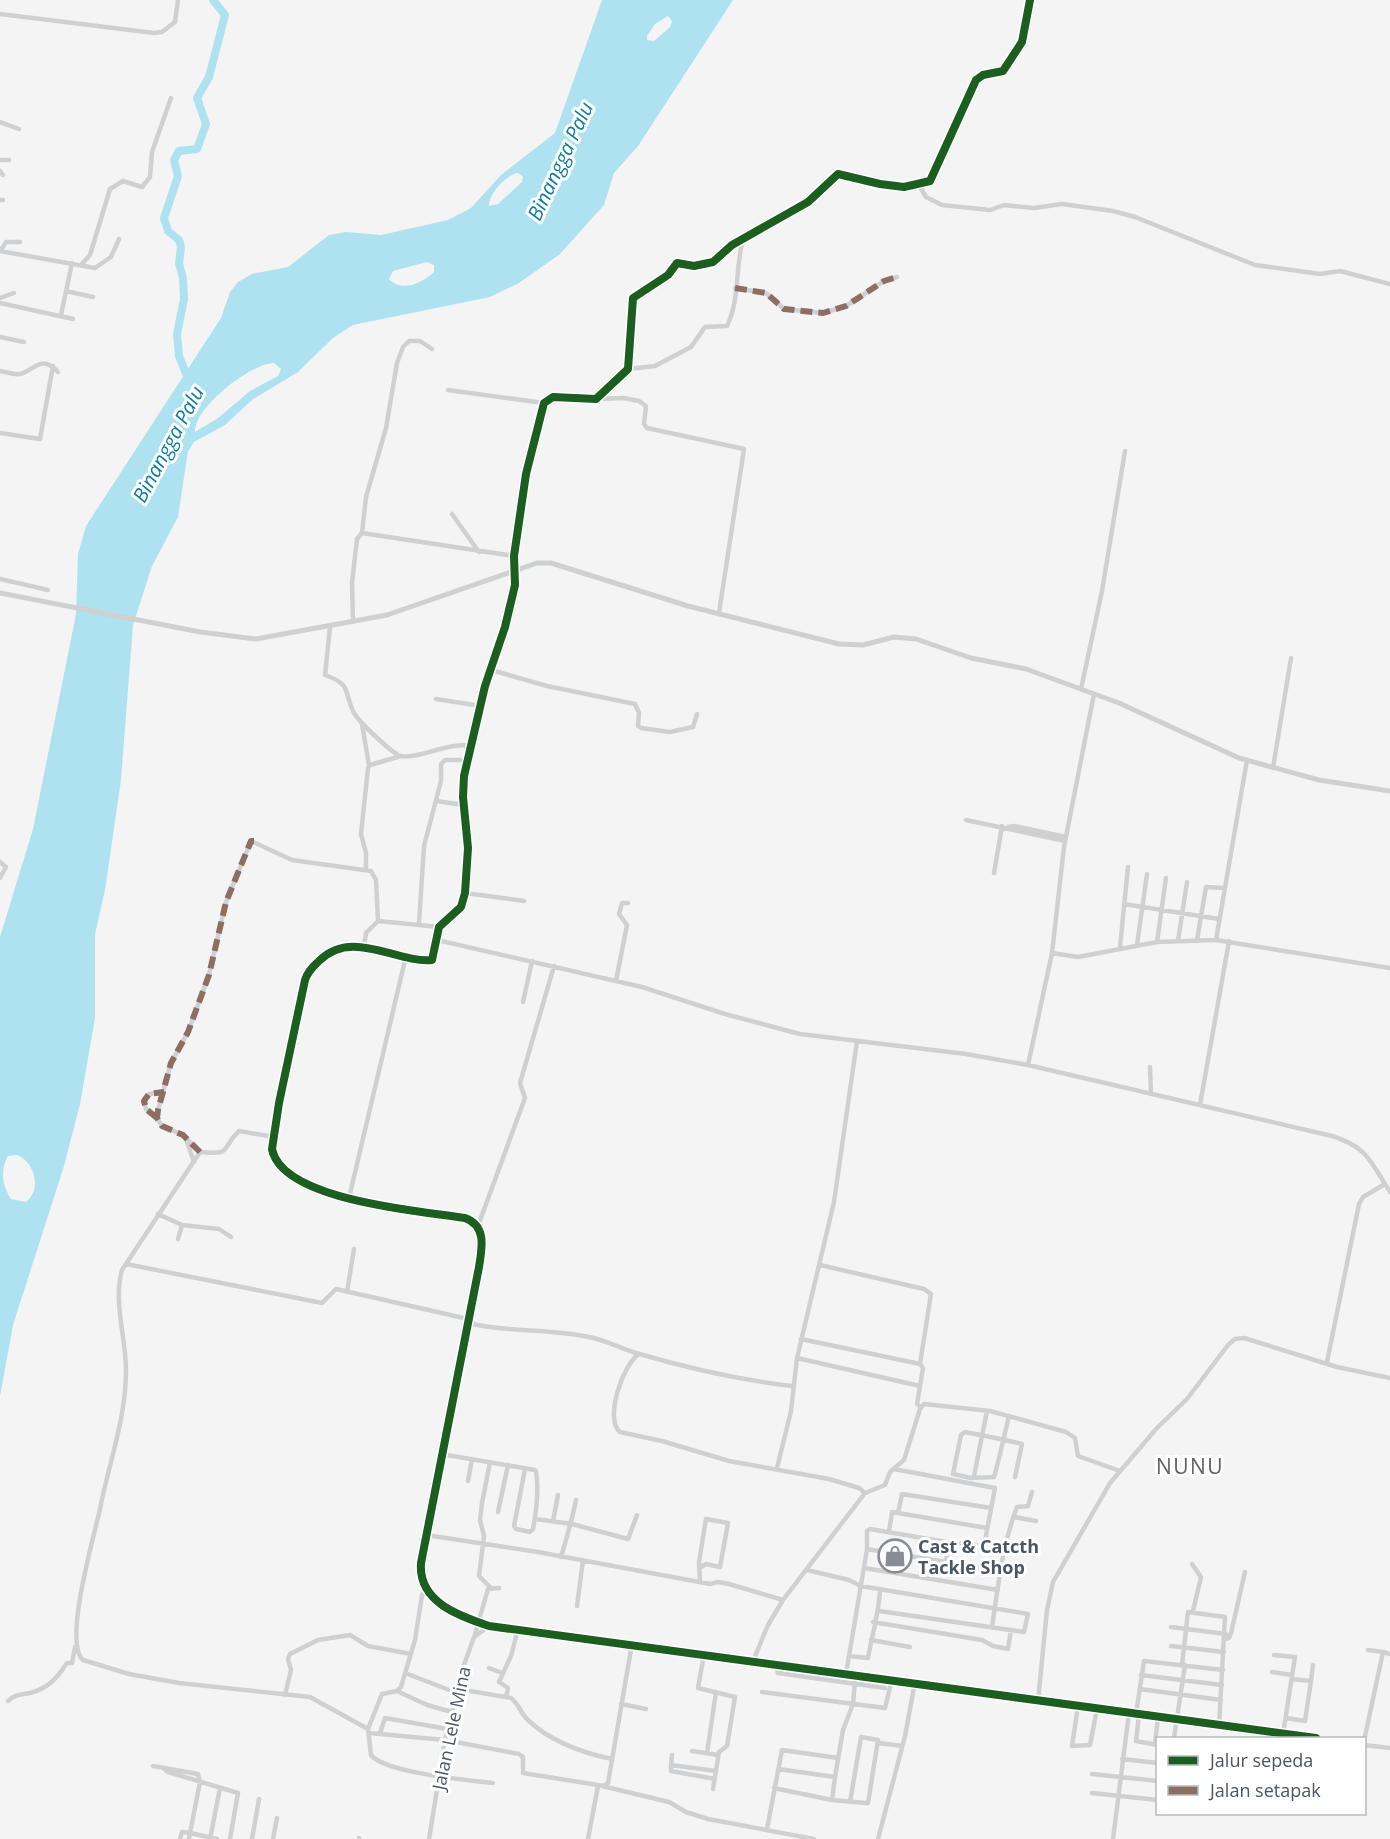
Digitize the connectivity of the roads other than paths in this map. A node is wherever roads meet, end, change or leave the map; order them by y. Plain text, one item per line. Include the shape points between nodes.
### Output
1 (178, 0) edge
2 (1030, 0) edge
3 (0, 14) edge
4 (171, 98) dead end
5 (0, 122) edge
6 (19, 129) dead end
7 (0, 160) edge
8 (9, 160) dead end
9 (919, 185) junction
10 (119, 239) dead end
11 (743, 239) junction
12 (20, 242) dead end
13 (0, 251) edge
14 (72, 263) junction
15 (81, 266) junction
16 (897, 277) dead end
17 (1390, 284) edge
18 (735, 288) junction
19 (66, 291) junction
20 (14, 293) dead end
21 (93, 297) dead end
22 (0, 298) edge
23 (0, 303) edge
24 (61, 315) junction
25 (74, 318) dead end
26 (0, 337) edge
27 (24, 342) dead end
28 (432, 349) dead end
29 (53, 366) junction
30 (628, 369) junction
31 (0, 371) edge
32 (58, 372) dead end
33 (448, 390) dead end
34 (596, 399) junction
35 (544, 403) junction
36 (0, 433) edge
37 (1125, 451) dead end
38 (452, 514) dead end
39 (362, 533) junction
40 (479, 552) junction
41 (514, 556) junction
42 (513, 573) junction
43 (0, 579) edge
44 (48, 590) dead end
45 (0, 593) edge
46 (719, 613) junction
47 (353, 622) junction
48 (330, 627) junction
49 (1291, 658) dead end
50 (491, 670) junction
51 (1081, 689) junction
52 (1094, 694) junction
53 (436, 699) dead end
54 (481, 706) junction
55 (697, 714) dead end
56 (362, 722) junction
57 (471, 746) junction
58 (401, 756) junction
59 (468, 760) junction
60 (1247, 760) junction
61 (369, 765) junction
62 (1273, 768) junction
63 (1390, 791) edge
64 (436, 801) junction
65 (464, 805) junction
66 (966, 820) dead end
67 (1002, 826) junction
68 (1065, 839) junction
69 (0, 862) edge
70 (1128, 867) dead end
71 (366, 869) junction
72 (994, 873) dead end
73 (1147, 874) dead end
74 (0, 878) edge
75 (1166, 878) dead end
76 (1187, 882) dead end
77 (1225, 888) junction
78 (465, 893) junction
79 (524, 902) dead end
80 (628, 903) dead end
81 (1124, 904) junction
82 (1143, 907) junction
83 (1162, 910) junction
84 (1182, 913) junction
85 (1201, 916) junction
86 (1219, 919) junction
87 (378, 921) junction
88 (419, 923) junction
89 (439, 927) junction
90 (437, 940) junction
91 (1178, 940) junction
92 (1197, 940) junction
93 (1216, 940) junction
94 (1229, 941) junction
95 (1157, 942) junction
96 (1137, 945) junction
97 (363, 947) junction
98 (1120, 947) junction
99 (1052, 953) junction
100 (406, 956) junction
101 (532, 961) junction
102 (554, 966) junction
103 (1390, 968) edge
104 (616, 981) junction
105 (524, 1002) dead end
106 (857, 1041) junction
107 (1028, 1065) junction
108 (1150, 1067) dead end
109 (164, 1092) junction
110 (1151, 1094) junction
111 (1200, 1105) junction
112 (157, 1118) junction
113 (274, 1137) junction
114 (187, 1141) junction
115 (201, 1152) junction
116 (194, 1162) junction
117 (1386, 1182) edge
118 (1390, 1192) edge
119 (349, 1198) junction
120 (158, 1214) junction
121 (182, 1225) junction
122 (478, 1226) junction
123 (231, 1238) dead end
124 (178, 1239) dead end
125 (354, 1249) dead end
126 (126, 1264) junction
127 (820, 1265) junction
128 (347, 1292) junction
129 (468, 1321) junction
130 (801, 1339) junction
131 (639, 1354) junction
132 (797, 1358) junction
133 (1327, 1362) junction
134 (920, 1365) junction
135 (1390, 1378) edge
136 (792, 1386) junction
137 (920, 1386) junction
138 (921, 1407) junction
139 (987, 1411) junction
140 (1009, 1416) junction
141 (982, 1436) junction
142 (1003, 1440) junction
143 (441, 1454) junction
144 (472, 1459) junction
145 (490, 1462) junction
146 (508, 1465) junction
147 (525, 1468) junction
148 (777, 1468) junction
149 (894, 1469) junction
150 (1120, 1471) junction
151 (974, 1476) junction
152 (1015, 1477) dead end
153 (468, 1481) dead end
154 (1032, 1492) dead end
155 (865, 1493) junction
156 (558, 1495) dead end
157 (576, 1500) dead end
158 (991, 1508) junction
159 (498, 1512) dead end
160 (898, 1513) junction
161 (637, 1515) dead end
162 (1014, 1517) junction
163 (535, 1519) junction
164 (553, 1521) junction
165 (1036, 1521) dead end
166 (572, 1524) junction
167 (987, 1528) junction
168 (889, 1532) junction
169 (426, 1535) junction
170 (946, 1542) junction
171 (484, 1545) junction
172 (867, 1549) junction
173 (561, 1557) junction
174 (583, 1560) junction
175 (946, 1561) junction
176 (1192, 1564) dead end
177 (702, 1567) junction
178 (864, 1568) junction
179 (807, 1570) junction
180 (1000, 1571) junction
181 (1245, 1572) dead end
182 (700, 1582) junction
183 (861, 1586) junction
184 (490, 1587) junction
185 (428, 1588) junction
186 (499, 1588) dead end
187 (880, 1590) junction
188 (998, 1590) junction
189 (783, 1600) junction
190 (577, 1606) dead end
191 (995, 1608) junction
192 (879, 1611) junction
193 (1193, 1611) junction
194 (479, 1622) junction
195 (873, 1622) junction
196 (489, 1626) junction
197 (992, 1627) junction
198 (1172, 1627) dead end
199 (518, 1629) junction
200 (1185, 1629) junction
201 (1011, 1630) junction
202 (1225, 1636) junction
203 (474, 1637) junction
204 (871, 1640) junction
205 (76, 1644) junction
206 (632, 1644) junction
207 (993, 1646) junction
208 (1171, 1646) dead end
209 (910, 1647) dead end
210 (1183, 1647) junction
211 (1368, 1650) dead end
212 (1224, 1652) junction
213 (1383, 1652) junction
214 (411, 1654) junction
215 (704, 1654) junction
216 (992, 1654) dead end
217 (1390, 1654) edge
218 (1274, 1655) dead end
219 (849, 1656) junction
220 (753, 1661) junction
221 (775, 1664) junction
222 (1183, 1665) junction
223 (1313, 1665) dead end
224 (489, 1668) dead end
225 (1223, 1670) junction
226 (1272, 1672) dead end
227 (405, 1673) junction
228 (502, 1673) junction
229 (846, 1674) junction
230 (856, 1675) junction
231 (1142, 1675) junction
232 (1292, 1677) junction
233 (892, 1679) junction
234 (1183, 1680) junction
235 (1311, 1681) junction
236 (915, 1682) junction
237 (855, 1684) junction
238 (1222, 1684) junction
239 (885, 1688) dead end
240 (1140, 1689) junction
241 (397, 1691) junction
242 (457, 1691) junction
243 (716, 1692) junction
244 (762, 1692) dead end
245 (285, 1695) junction
246 (1181, 1695) junction
247 (506, 1696) junction
248 (1221, 1700) junction
249 (8, 1701) dead end
250 (1038, 1701) junction
251 (621, 1704) junction
252 (853, 1704) junction
253 (1078, 1706) junction
254 (646, 1709) dead end
255 (1097, 1709) junction
256 (452, 1712) junction
257 (1129, 1713) junction
258 (1138, 1714) junction
259 (1158, 1717) junction
260 (1286, 1718) junction
261 (1177, 1720) junction
262 (1219, 1726) junction
263 (448, 1729) junction
264 (368, 1731) junction
265 (380, 1734) junction
266 (1283, 1734) junction
267 (1157, 1737) edge
268 (1174, 1737) edge
269 (1308, 1737) edge
270 (1366, 1738) edge
271 (445, 1740) junction
272 (879, 1743) junction
273 (1366, 1743) edge
274 (1156, 1745) edge
275 (902, 1746) junction
276 (1390, 1748) edge
277 (692, 1751) dead end
278 (707, 1753) junction
279 (672, 1755) dead end
280 (718, 1755) junction
281 (838, 1758) junction
282 (612, 1759) junction
283 (1122, 1759) junction
284 (1156, 1763) edge
285 (671, 1765) junction
286 (153, 1766) dead end
287 (778, 1768) junction
288 (716, 1771) junction
289 (1092, 1774) dead end
290 (440, 1777) junction
291 (835, 1777) junction
292 (1121, 1777) junction
293 (715, 1779) junction
294 (1156, 1781) edge
295 (200, 1782) junction
296 (493, 1783) dead end
297 (600, 1786) junction
298 (220, 1788) junction
299 (774, 1788) junction
300 (713, 1789) dead end
301 (1092, 1792) dead end
302 (1118, 1795) junction
303 (259, 1799) dead end
304 (832, 1800) junction
305 (1156, 1800) edge
306 (850, 1802) junction
307 (277, 1818) dead end
308 (767, 1829) junction
309 (190, 1836) edge
310 (210, 1838) edge
311 (180, 1839) edge
312 (217, 1839) edge
313 (230, 1839) edge
314 (252, 1839) edge
315 (273, 1839) edge
316 (429, 1839) edge
317 (588, 1839) edge
318 (814, 1839) edge
319 (878, 1839) edge
320 (1113, 1839) edge

1 - 3 street via 175,22 154,33
2 - 9 street via 1022,42 1003,71 976,80 935,174
4 - 15 street via 152,152 150,177 142,187 123,181 106,194 90,255
5 - 6 street
7 - 8 street
9 - 11 street via 880,184 838,174 808,202
9 - 17 street via 926,198 942,205 990,210 1004,205 1034,208 1062,204 1113,211 1255,265 1320,274 1340,271
10 - 15 street via 115,252 98,268
11 - 18 street via 737,257
11 - 30 street via 704,266 677,263 654,286 634,296
12 - 13 street via 6,242
13 - 14 street
14 - 15 street
14 - 19 street
16 - 18 street via 846,306 822,313 784,309 766,293
18 - 30 street via 727,326 705,327 693,345 655,366
19 - 21 street
19 - 24 street
20 - 22 street
23 - 24 street
24 - 25 street
26 - 27 street
28 - 39 street via 417,340 406,343 401,352 366,497
29 - 31 street via 34,364 20,374
29 - 32 street
29 - 36 street via 40,439
30 - 34 street
33 - 35 street
34 - 35 street via 553,397
34 - 46 street via 639,401 646,406 647,428 744,449
35 - 41 street via 526,474
37 - 51 street
38 - 40 street
39 - 40 street
39 - 47 street via 354,557
40 - 41 street
41 - 42 street
42 - 46 street via 537,563 551,563
42 - 47 street via 410,608
42 - 50 street via 515,585 508,618
43 - 44 street
45 - 48 street via 247,639
46 - 51 street via 849,645 911,638 971,658 1026,669
47 - 48 street
48 - 56 street via 325,675 344,685
49 - 62 street
50 - 54 street
50 - 55 street via 635,704 641,728 677,731 693,727
51 - 52 street
52 - 60 street
52 - 68 street
53 - 54 street
54 - 57 street
56 - 58 street
56 - 61 street
57 - 58 street via 451,744 433,752
57 - 59 street
58 - 61 street
59 - 64 street via 442,761
59 - 65 street
60 - 62 street
60 - 77 street
61 - 71 street via 361,834
62 - 63 street
64 - 65 street
64 - 88 street via 424,846
65 - 78 street via 468,848
66 - 67 street
67 - 68 street
67 - 72 street
68 - 99 street
69 - 74 street via 6,867
70 - 81 street
71 - 87 street via 374,873 376,880
71 - 109 street via 292,860 251,841 226,902 209,975 188,1032 171,1063
73 - 82 street
75 - 83 street
76 - 84 street
77 - 85 street via 1206,887
77 - 86 street
78 - 79 street
78 - 89 street via 461,907
80 - 104 street via 622,903 618,914 627,925
81 - 82 street
81 - 98 street
82 - 83 street
82 - 96 street
83 - 84 street
83 - 95 street
84 - 85 street
84 - 91 street
85 - 86 street
85 - 92 street
86 - 93 street
87 - 88 street
87 - 97 street via 366,933
88 - 89 street
89 - 90 street
90 - 100 street via 432,960
90 - 101 street
91 - 92 street
91 - 95 street
92 - 93 street
93 - 94 street
94 - 103 street
94 - 111 street
95 - 96 street
96 - 98 street
97 - 100 street
97 - 113 street via 350,946 327,953 307,974
98 - 99 street via 1078,957
99 - 107 street
100 - 119 street
101 - 102 street
101 - 105 street
102 - 104 street
102 - 122 street via 520,1083 525,1098
104 - 106 street via 778,1029
106 - 107 street
106 - 127 street via 839,1174
107 - 110 street
108 - 110 street
109 - 112 street
109 - 112 street via 149,1094 144,1101 146,1109
110 - 111 street
111 - 117 street via 1347,1141 1365,1152
112 - 114 street via 162,1126 183,1135
113 - 115 street via 239,1131 220,1154
113 - 119 street via 273,1154 285,1168 313,1189
114 - 115 street
114 - 116 street
115 - 116 street
116 - 120 street
117 - 118 street
117 - 133 street via 1361,1199
119 - 122 street via 465,1218
120 - 121 street
120 - 126 street
121 - 123 street via 219,1229
121 - 124 street
122 - 129 street via 482,1250
125 - 128 street
126 - 128 street via 322,1303 333,1290
126 - 205 street via 119,1286 126,1369 123,1411 91,1548
127 - 130 street
127 - 134 street via 928,1291 931,1294
128 - 129 street
129 - 131 street via 499,1330 572,1333
129 - 143 street
130 - 132 street
130 - 134 street
131 - 136 street via 753,1382
131 - 148 street via 627,1366 618,1390 614,1422 617,1430 729,1461
132 - 136 street
132 - 137 street
133 - 135 street
133 - 150 street via 1244,1338 1235,1339 1187,1399
134 - 137 street
136 - 148 street via 791,1411
137 - 138 street via 917,1404
138 - 139 street via 927,1403
138 - 149 street via 904,1460
139 - 140 street
139 - 141 street
140 - 142 street
140 - 150 street via 1074,1436 1078,1456
141 - 142 street
141 - 151 street
141 - 151 street via 962,1433 953,1474
142 - 151 street via 994,1477
142 - 152 street via 1023,1445
143 - 144 street
143 - 169 street
144 - 145 street
144 - 153 street
145 - 146 street
145 - 171 street via 480,1520
146 - 147 street
146 - 159 street
147 - 163 street via 537,1472
147 - 163 street via 514,1527 532,1531
148 - 155 street via 851,1485
149 - 155 street via 885,1485
149 - 158 street via 995,1488
150 - 250 street via 1053,1582
154 - 162 street via 1028,1506 1017,1507
155 - 179 street
156 - 164 street
157 - 166 street
158 - 160 street via 902,1494
158 - 167 street
160 - 167 street
160 - 168 street via 892,1512
161 - 166 street via 628,1539
162 - 165 street
162 - 180 street
163 - 164 street
164 - 166 street
166 - 173 street
167 - 170 street via 982,1546
168 - 170 street
168 - 172 street via 868,1529
169 - 171 street
169 - 185 street via 420,1571
170 - 175 street
171 - 173 street
171 - 184 street via 480,1578
172 - 175 street
172 - 178 street
173 - 174 street
174 - 182 street
174 - 190 street
175 - 180 street
176 - 193 street via 1202,1577
177 - 177 street via 699,1562 706,1520 728,1523 720,1567
177 - 182 street
178 - 183 street
178 - 188 street
179 - 183 street
179 - 189 street
180 - 188 street
181 - 202 street via 1231,1633 1229,1638
182 - 189 street via 729,1584
183 - 187 street
183 - 219 street
184 - 186 street
184 - 194 street, Jalan Lele Mina
185 - 194 street via 446,1609
185 - 214 street via 422,1595
187 - 191 street
187 - 192 street
188 - 191 street
189 - 220 street
191 - 197 street
191 - 201 street via 1028,1614 1024,1632
192 - 195 street
192 - 197 street
193 - 200 street via 1186,1613
193 - 202 street via 1225,1617
194 - 196 street
194 - 203 street, Jalan Lele Mina
195 - 204 street
195 - 207 street via 982,1640
196 - 199 street
196 - 203 street
197 - 201 street
198 - 200 street
199 - 206 street
199 - 228 street
200 - 202 street
200 - 210 street
201 - 207 street via 1011,1649
202 - 212 street
203 - 242 street, Jalan Lele Mina
204 - 209 street
204 - 219 street via 868,1659
205 - 245 street via 83,1660 129,1674
205 - 249 street via 72,1663 67,1663 53,1682
206 - 215 street
206 - 251 street
207 - 216 street
208 - 210 street
210 - 212 street
210 - 222 street
211 - 213 street
212 - 225 street
213 - 217 street
213 - 270 street
214 - 227 street
214 - 245 street via 368,1646 350,1635 318,1640 290,1653 291,1670
215 - 220 street
215 - 243 street via 698,1686
218 - 232 street via 1295,1658
219 - 229 street
220 - 221 street
221 - 229 street
221 - 237 street via 778,1673
222 - 225 street
222 - 231 street via 1145,1660
222 - 234 street
223 - 235 street
224 - 228 street
225 - 238 street
226 - 232 street
227 - 241 street
227 - 242 street
228 - 247 street via 499,1683 508,1688
229 - 230 street
230 - 233 street
230 - 237 street
231 - 234 street
231 - 240 street
232 - 235 street
232 - 260 street
233 - 236 street
233 - 252 street via 886,1708
234 - 238 street
234 - 246 street
235 - 260 street via 1305,1721
236 - 250 street
236 - 275 street
237 - 239 street
237 - 252 street
238 - 248 street
240 - 246 street
240 - 258 street
241 - 256 street
241 - 264 street via 382,1694
242 - 247 street
242 - 256 street, Jalan Lele Mina
243 - 278 street
243 - 280 street via 735,1697 727,1746
244 - 252 street
245 - 264 street via 310,1697
246 - 248 street
246 - 261 street
247 - 282 street via 516,1702 529,1722 543,1731 576,1750
248 - 262 street
250 - 253 street
251 - 254 street
251 - 282 street
252 - 281 street
253 - 255 street
253 - 255 street via 1072,1746 1090,1745
255 - 257 street
256 - 263 street, Jalan Lele Mina
257 - 258 street
257 - 283 street
258 - 259 street
258 - 274 street via 1136,1741
259 - 261 street
259 - 267 street
260 - 266 street
261 - 262 street
261 - 268 street
262 - 266 street
263 - 265 street via 385,1719
263 - 271 street, Jalan Lele Mina
264 - 265 street
264 - 290 street via 371,1755 377,1761
265 - 271 street
266 - 269 street
271 - 290 street, Jalan Lele Mina
271 - 297 street via 522,1755 523,1773
272 - 275 street
272 - 306 street via 870,1801
272 - 306 street via 861,1737
273 - 276 street
275 - 319 street
277 - 278 street
278 - 280 street
279 - 285 street
280 - 288 street
281 - 287 street via 786,1749 780,1752
281 - 291 street
282 - 297 street via 608,1783
283 - 284 street
283 - 292 street
285 - 288 street
285 - 293 street via 671,1771
286 - 295 street via 198,1774
287 - 291 street
287 - 299 street
288 - 293 street
289 - 292 street
290 - 296 street
290 - 316 street, Jalan Lele Mina
291 - 304 street
292 - 294 street
292 - 302 street
293 - 300 street
295 - 298 street
295 - 309 street
297 - 308 street via 658,1799 708,1819
297 - 317 street
298 - 310 street
298 - 313 street via 238,1793
299 - 304 street
299 - 308 street
301 - 302 street
302 - 305 street
302 - 320 street
303 - 314 street
304 - 306 street
307 - 315 street
308 - 318 street
309 - 310 street
309 - 311 street via 182,1832
310 - 312 street

